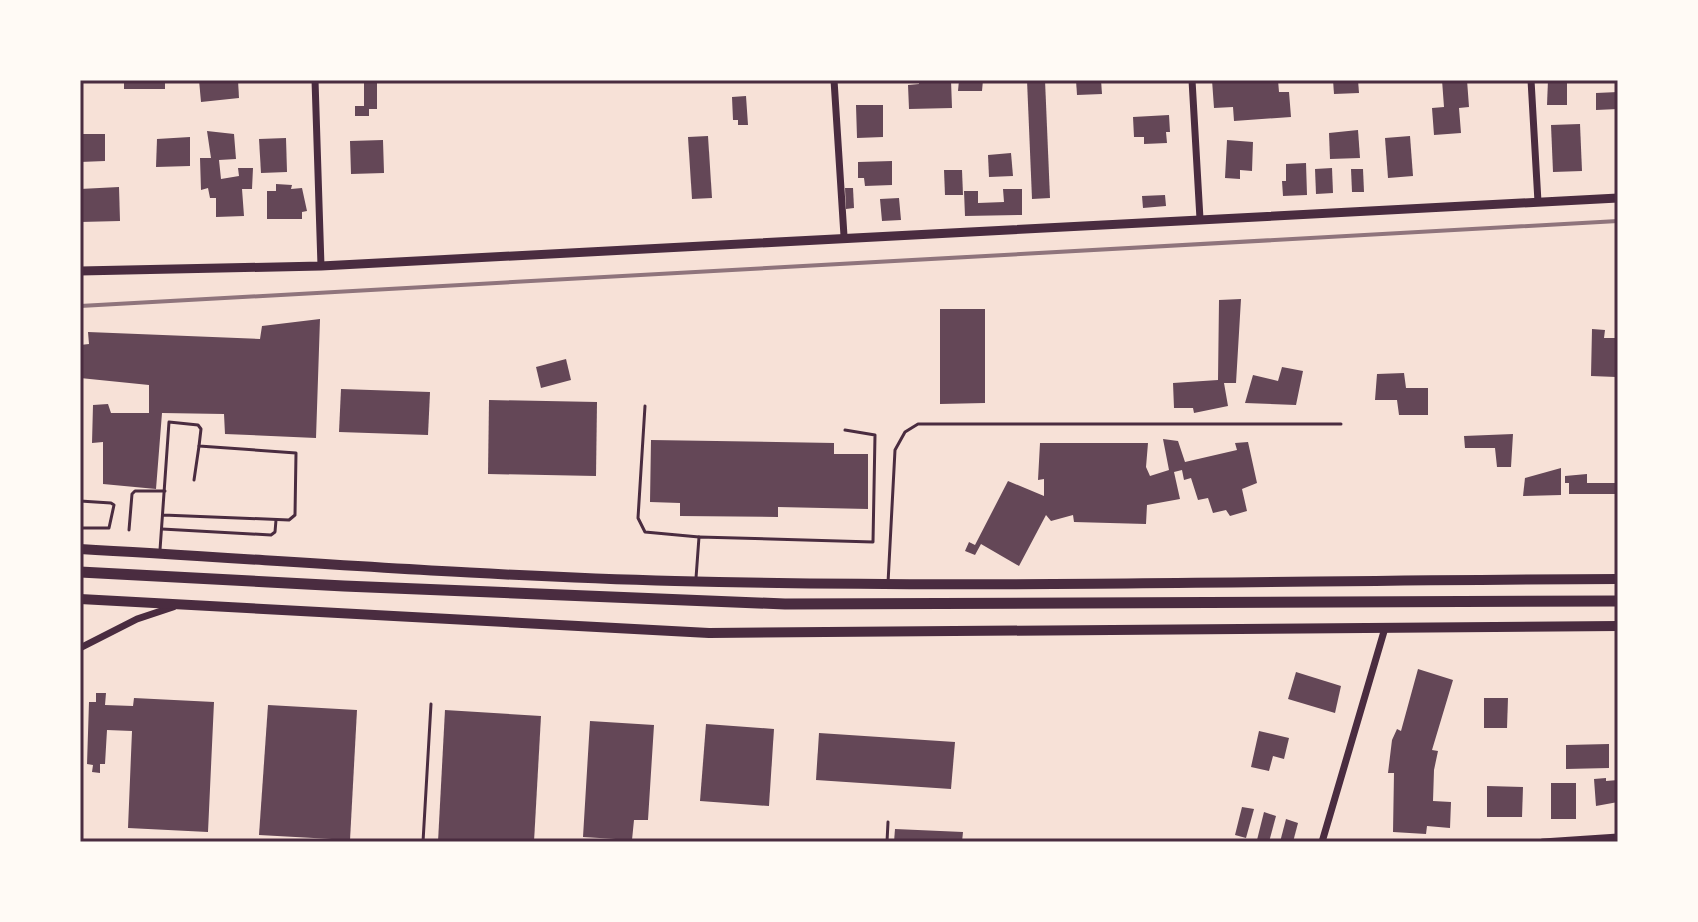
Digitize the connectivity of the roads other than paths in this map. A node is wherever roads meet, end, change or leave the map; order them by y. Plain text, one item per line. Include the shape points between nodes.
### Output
1 (315, 80) edge
2 (834, 80) edge
3 (1192, 80) edge
4 (1531, 80) edge
5 (1618, 198) edge
6 (1538, 202) junction
7 (1200, 219) junction
8 (844, 236) junction
9 (321, 266) junction
10 (80, 271) edge
11 (645, 406) dead end
12 (1341, 424) dead end
13 (845, 430) dead end
14 (199, 446) junction
15 (194, 480) dead end
16 (165, 491) junction
17 (80, 501) edge
18 (163, 515) junction
19 (276, 520) junction
20 (80, 528) edge
21 (162, 529) junction
22 (129, 530) dead end
23 (699, 537) junction
24 (80, 549) edge
25 (160, 553) junction
26 (80, 572) edge
27 (1618, 579) edge
28 (695, 581) junction
29 (888, 585) junction
30 (80, 599) edge
31 (1618, 601) edge
32 (177, 605) junction
33 (1618, 626) edge
34 (1385, 628) junction
35 (80, 648) edge
36 (431, 704) dead end
37 (888, 822) dead end
38 (1618, 837) edge
39 (423, 842) edge
40 (887, 842) edge
41 (1322, 842) edge
42 (1543, 842) edge

1 - 9 street
2 - 8 street
3 - 7 street
4 - 6 street
5 - 6 street
6 - 7 street
7 - 8 street
8 - 9 street
9 - 10 street
11 - 23 lane via 638,518 645,532
12 - 29 lane via 918,424 905,432 895,450
13 - 23 lane via 875,435 873,542
14 - 15 lane
14 - 16 lane via 198,425 169,422
14 - 19 lane via 296,453 295,515
16 - 18 lane
16 - 22 lane via 132,494
17 - 20 lane via 114,505 109,528
18 - 19 lane
18 - 21 lane
19 - 21 lane via 271,535
21 - 25 lane
23 - 28 lane
24 - 25 main road
25 - 28 main road
26 - 31 main road via 749,604
27 - 29 main road
28 - 29 main road
30 - 32 main road
32 - 34 main road via 728,634
32 - 35 street
33 - 34 main road
34 - 41 street
36 - 39 lane
37 - 40 lane
38 - 42 street

